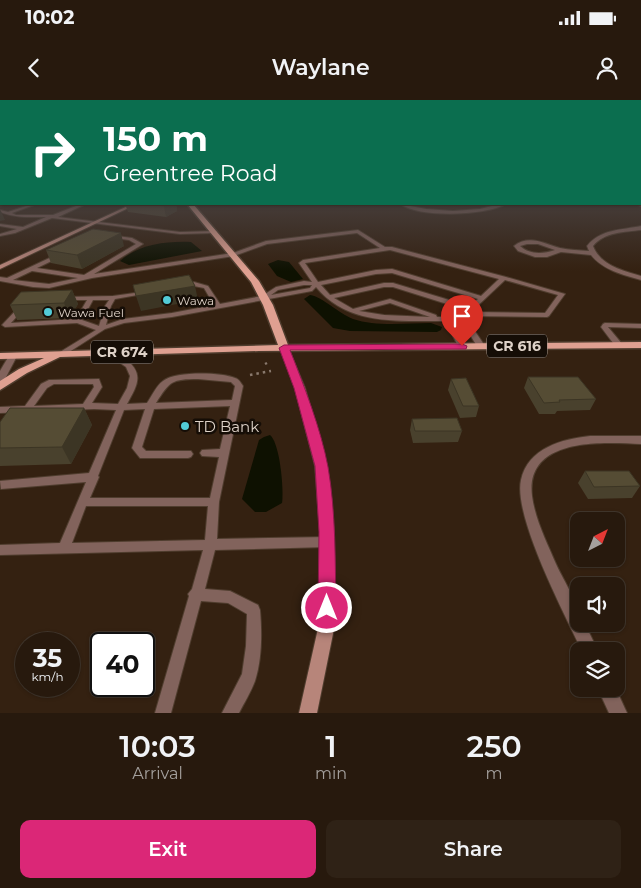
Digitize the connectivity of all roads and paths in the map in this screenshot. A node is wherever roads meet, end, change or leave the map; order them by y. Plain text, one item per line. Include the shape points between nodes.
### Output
1 (6, 214) edge
2 (59, 214) edge
3 (114, 214) edge
4 (201, 214) edge
5 (53, 216) junction
6 (96, 222) junction
7 (0, 225) edge
8 (23, 228) junction
9 (641, 228) edge
10 (215, 232) junction
11 (0, 235) edge
12 (101, 235) edge
13 (383, 248) junction
14 (560, 250) junction
15 (66, 252) edge
16 (591, 253) junction
17 (234, 254) junction
18 (0, 266) edge
19 (31, 268) junction
20 (85, 277) junction
21 (504, 278) junction
22 (641, 278) edge
23 (2, 281) edge
24 (316, 284) junction
25 (176, 287) edge
26 (158, 290) edge
27 (263, 297) junction
28 (330, 297) junction
29 (91, 298) junction
30 (114, 298) junction
31 (483, 298) junction
32 (55, 300) edge
33 (28, 302) edge
34 (218, 306) junction
35 (353, 311) junction
36 (468, 312) junction
37 (443, 319) junction
38 (458, 319) junction
39 (78, 321) junction
40 (641, 326) edge
41 (101, 329) junction
42 (619, 345) junction
43 (641, 345) edge
44 (462, 346) junction
45 (481, 346) junction
46 (284, 348) junction
47 (112, 353) junction
48 (63, 354) junction
49 (0, 356) edge
50 (13, 356) junction
51 (270, 372) dead end
52 (250, 374) dead end
53 (0, 379) edge
54 (0, 386) edge
55 (235, 403) junction
56 (86, 406) junction
57 (121, 406) junction
58 (150, 406) junction
59 (27, 409) junction
60 (0, 410) edge
61 (641, 440) edge
62 (205, 453) dead end
63 (225, 453) junction
64 (188, 454) dead end
65 (94, 478) junction
66 (0, 486) edge
67 (83, 502) junction
68 (214, 502) junction
69 (327, 542) junction
70 (211, 543) junction
71 (64, 548) junction
72 (0, 550) edge
73 (195, 594) junction
74 (586, 642) edge
75 (611, 697) edge
76 (163, 713) edge
77 (230, 713) edge
78 (308, 713) edge
79 (618, 713) edge

1 - 5 lane
2 - 5 lane
3 - 6 street
4 - 10 main road
5 - 6 lane
5 - 8 lane
6 - 10 lane via 180,233
6 - 18 street
7 - 8 lane
8 - 11 lane
9 - 16 street via 601,236 591,244
10 - 17 main road
12 - 20 lane via 130,239 140,244
13 - 17 lane via 358,231 266,242
13 - 21 lane
13 - 24 lane via 305,261 302,263
14 - 14 street via 533,242 517,246 535,255
14 - 16 street
15 - 19 lane
16 - 22 street via 602,262
17 - 20 lane
17 - 27 main road
19 - 20 lane
19 - 23 lane
20 - 23 lane via 49,286
21 - 31 lane
21 - 36 lane via 562,294 547,314
24 - 27 lane via 312,289
24 - 28 lane
24 - 31 lane via 392,270
25 - 34 lane via 194,284 206,287
26 - 30 lane
27 - 34 lane
27 - 46 main road
28 - 35 lane
28 - 36 lane via 393,285
29 - 30 lane
29 - 32 lane
29 - 39 lane
30 - 41 lane
31 - 36 lane
33 - 39 lane via 5,325
34 - 41 lane via 123,321
35 - 37 lane via 388,317
35 - 37 lane via 390,301
36 - 38 lane
37 - 38 lane
38 - 44 lane via 450,324
38 - 45 lane via 466,322
39 - 41 lane
40 - 42 lane via 605,325
41 - 48 lane
42 - 43 main road, CR 616
42 - 45 main road, CR 616
44 - 45 main road, CR 616
44 - 46 main road, CR 616
46 - 47 main road, CR 674
46 - 69 street via 300,388 321,466
47 - 48 main road, CR 674
47 - 57 lane via 134,370 135,377
48 - 50 main road, CR 674
48 - 54 main road via 23,371
49 - 50 main road, CR 674
50 - 53 street
51 - 52 path
55 - 58 lane
55 - 58 lane via 238,386 234,380 176,378 166,382
55 - 63 lane
56 - 57 lane
56 - 59 lane
56 - 59 lane via 98,387 96,381 52,382 44,386
57 - 58 lane
57 - 65 lane
58 - 64 lane via 137,448 143,455
59 - 60 lane
61 - 74 street via 561,445 540,456 526,482 534,529
62 - 63 lane
63 - 68 lane
65 - 66 lane
65 - 67 lane
67 - 68 lane
67 - 71 lane
68 - 70 lane
69 - 70 lane
69 - 78 street via 327,624
70 - 71 lane
70 - 73 lane
71 - 72 lane
73 - 76 lane
73 - 77 lane via 230,597 253,610 247,681
75 - 79 street

